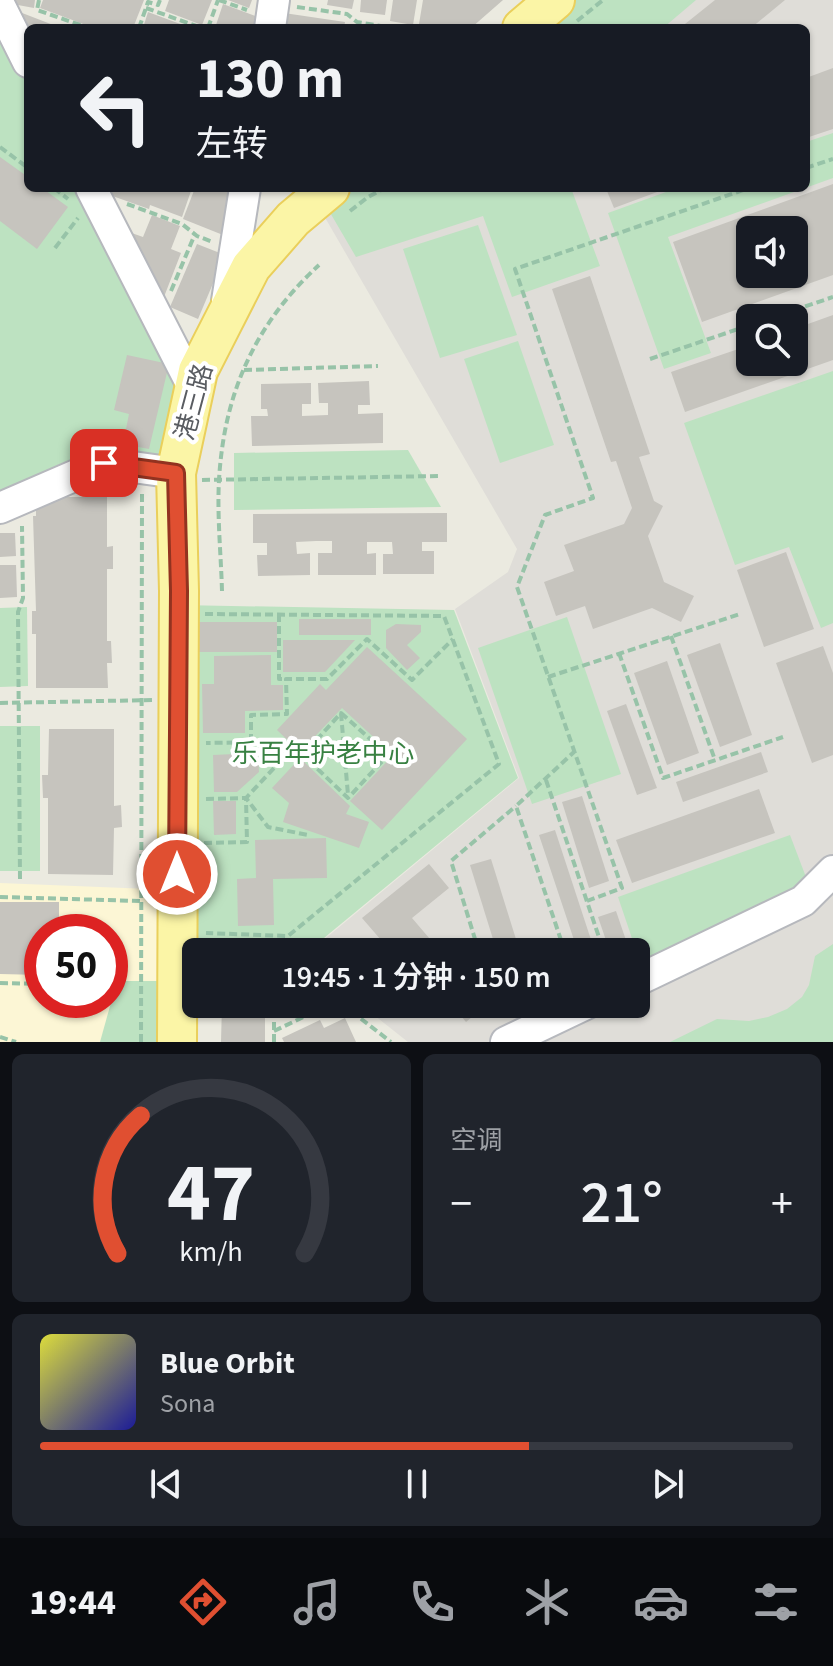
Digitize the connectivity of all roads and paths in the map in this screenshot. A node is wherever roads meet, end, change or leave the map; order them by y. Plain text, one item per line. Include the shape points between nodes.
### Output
1 (39, 0) edge
2 (160, 0) edge
3 (219, 0) edge
4 (555, 0) edge
5 (603, 0) edge
6 (0, 6) edge
7 (146, 8) junction
8 (272, 10) edge
9 (352, 18) junction
10 (77, 24) edge
11 (140, 24) edge
12 (193, 24) edge
13 (207, 24) edge
14 (351, 24) edge
15 (369, 24) edge
16 (527, 24) edge
17 (573, 24) edge
18 (24, 54) edge
19 (0, 147) edge
20 (833, 159) edge
21 (24, 165) edge
22 (810, 167) edge
23 (244, 192) edge
24 (377, 192) edge
25 (737, 192) edge
26 (85, 198) edge
27 (337, 202) edge
28 (195, 234) junction
29 (55, 248) dead end
30 (235, 251) junction
31 (319, 265) dead end
32 (833, 297) edge
33 (808, 305) edge
34 (224, 320) junction
35 (159, 321) junction
36 (736, 330) edge
37 (650, 359) dead end
38 (378, 366) dead end
39 (243, 370) junction
40 (194, 389) junction
41 (165, 474) junction
42 (440, 476) dead end
43 (219, 480) junction
44 (11, 503) edge
45 (222, 591) dead end
46 (179, 613) junction
47 (279, 614) junction
48 (740, 614) dead end
49 (671, 636) junction
50 (453, 639) junction
51 (619, 653) junction
52 (548, 677) junction
53 (286, 679) junction
54 (160, 700) junction
55 (0, 703) edge
56 (19, 703) junction
57 (341, 713) junction
58 (783, 737) dead end
59 (251, 742) junction
60 (198, 743) dead end
61 (574, 752) junction
62 (287, 754) junction
63 (303, 755) junction
64 (345, 755) junction
65 (388, 755) junction
66 (715, 760) junction
67 (546, 779) junction
68 (246, 798) junction
69 (348, 798) junction
70 (198, 799) dead end
71 (516, 806) junction
72 (308, 835) dead end
73 (198, 843) dead end
74 (833, 871) edge
75 (20, 879) dead end
76 (0, 897) edge
77 (141, 901) junction
78 (155, 901) dead end
79 (587, 901) junction
80 (177, 932) junction
81 (475, 938) edge
82 (560, 938) edge
83 (599, 938) edge
84 (650, 974) edge
85 (0, 983) edge
86 (24, 984) edge
87 (274, 1018) edge
88 (301, 1018) edge
89 (360, 1018) edge
90 (557, 1018) edge
91 (274, 1031) junction
92 (0, 1037) edge
93 (16, 1042) edge
94 (141, 1042) edge
95 (177, 1042) edge
96 (274, 1042) edge
97 (391, 1042) edge
98 (506, 1042) edge

1 - 10 path via 37,10
2 - 7 path via 158,5 148,2
3 - 8 path via 268,17
3 - 13 path
4 - 16 main road
5 - 17 path
6 - 18 lane
7 - 11 path
7 - 12 path
8 - 9 path
9 - 14 path
9 - 15 path
19 - 21 path
20 - 22 path
23 - 30 lane
24 - 27 path
25 - 52 path via 515,269 593,498 545,515 517,587
26 - 28 path via 182,224
26 - 29 path
26 - 35 lane
27 - 34 main road, 港三路 via 293,219 251,267
28 - 30 path
28 - 35 path
30 - 34 lane
31 - 39 path via 278,307
32 - 33 path
34 - 40 main road, 港三路
35 - 40 lane
36 - 37 path
38 - 39 path
39 - 43 path via 230,406
40 - 41 main road, 港三路
41 - 43 path
41 - 44 lane via 104,463
41 - 46 main road, 港三路
41 - 54 path
42 - 43 path
43 - 45 path
44 - 56 path via 23,598 18,612
46 - 47 path
46 - 54 main road, 港三路
47 - 50 path via 444,616
47 - 53 path via 279,679
48 - 49 path
49 - 51 path
49 - 66 path
50 - 53 path via 412,680 367,639 327,679
50 - 80 path via 499,764 288,936
51 - 52 path
51 - 66 path via 663,778
52 - 61 path
53 - 59 path via 287,714 251,715
54 - 56 path
54 - 77 path
54 - 80 main road, 港三路
55 - 56 path
56 - 75 path
57 - 63 path
57 - 64 path
57 - 65 path
58 - 66 path
59 - 60 path
59 - 62 path via 273,742
61 - 67 path
61 - 79 path via 622,888
62 - 63 path
62 - 68 path
63 - 64 path
63 - 69 path
64 - 65 path
64 - 69 path
65 - 69 path
67 - 71 path
67 - 79 path
68 - 70 path
68 - 72 path via 268,827
68 - 73 path via 247,842
71 - 81 path via 451,861
71 - 82 path
74 - 84 lane via 803,901
76 - 77 path
77 - 78 path
77 - 94 path
79 - 83 path
80 - 95 main road, 港三路
85 - 86 path
87 - 91 path
88 - 91 path
89 - 97 path
90 - 98 lane
91 - 96 path
92 - 93 path

